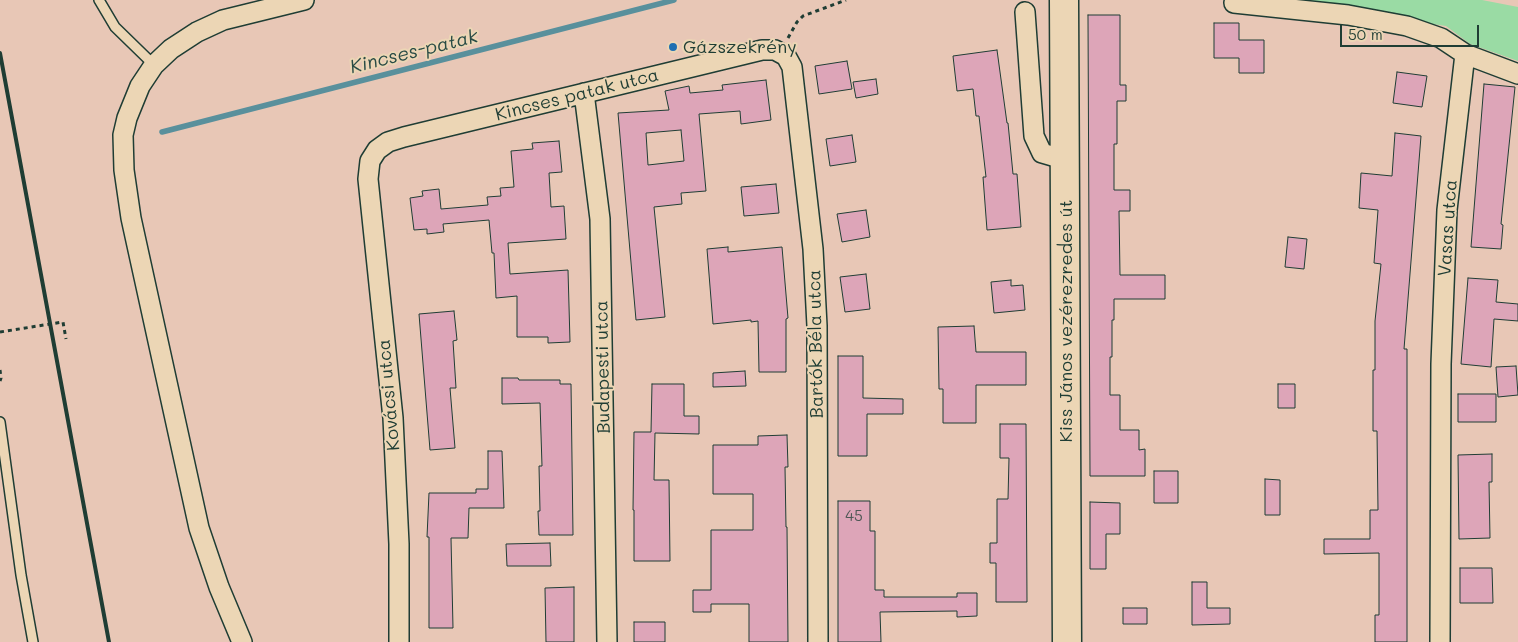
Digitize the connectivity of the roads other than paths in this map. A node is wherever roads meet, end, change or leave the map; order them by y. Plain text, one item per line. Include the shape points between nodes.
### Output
1 (98, 0) edge
2 (304, 0) edge
3 (1064, 0) edge
4 (1234, 4) dead end
5 (1026, 12) dead end
6 (780, 53) joint
7 (1465, 54) junction
8 (154, 65) junction
9 (1518, 74) edge
10 (584, 93) junction
11 (377, 150) joint
12 (1066, 160) junction
13 (0, 422) edge
14 (33, 642) edge
15 (242, 642) edge
16 (399, 642) edge
17 (608, 642) edge
18 (818, 642) edge
19 (1067, 642) edge
20 (1440, 642) edge

1 - 8 lane via 114,27
2 - 8 street via 210,25 184,39
3 - 12 main road, Kiss János vezérezredes út
4 - 7 street via 1348,15 1407,26 1442,38
5 - 12 street via 1034,136 1042,153
6 - 10 street, Kincses patak utca via 762,50
6 - 18 street, Bartók Béla utca via 786,56 793,74 816,285
7 - 9 street
7 - 20 street, Vasas utca via 1447,210 1441,364
8 - 15 street via 140,86 127,118 123,136 126,186 199,528
10 - 11 street, Kincses patak utca via 388,142
10 - 17 street, Budapesti utca via 600,219
11 - 16 street, Kovácsi utca via 370,161 368,179 393,418 399,544
12 - 19 main road, Kiss János vezérezredes út
13 - 14 lane

